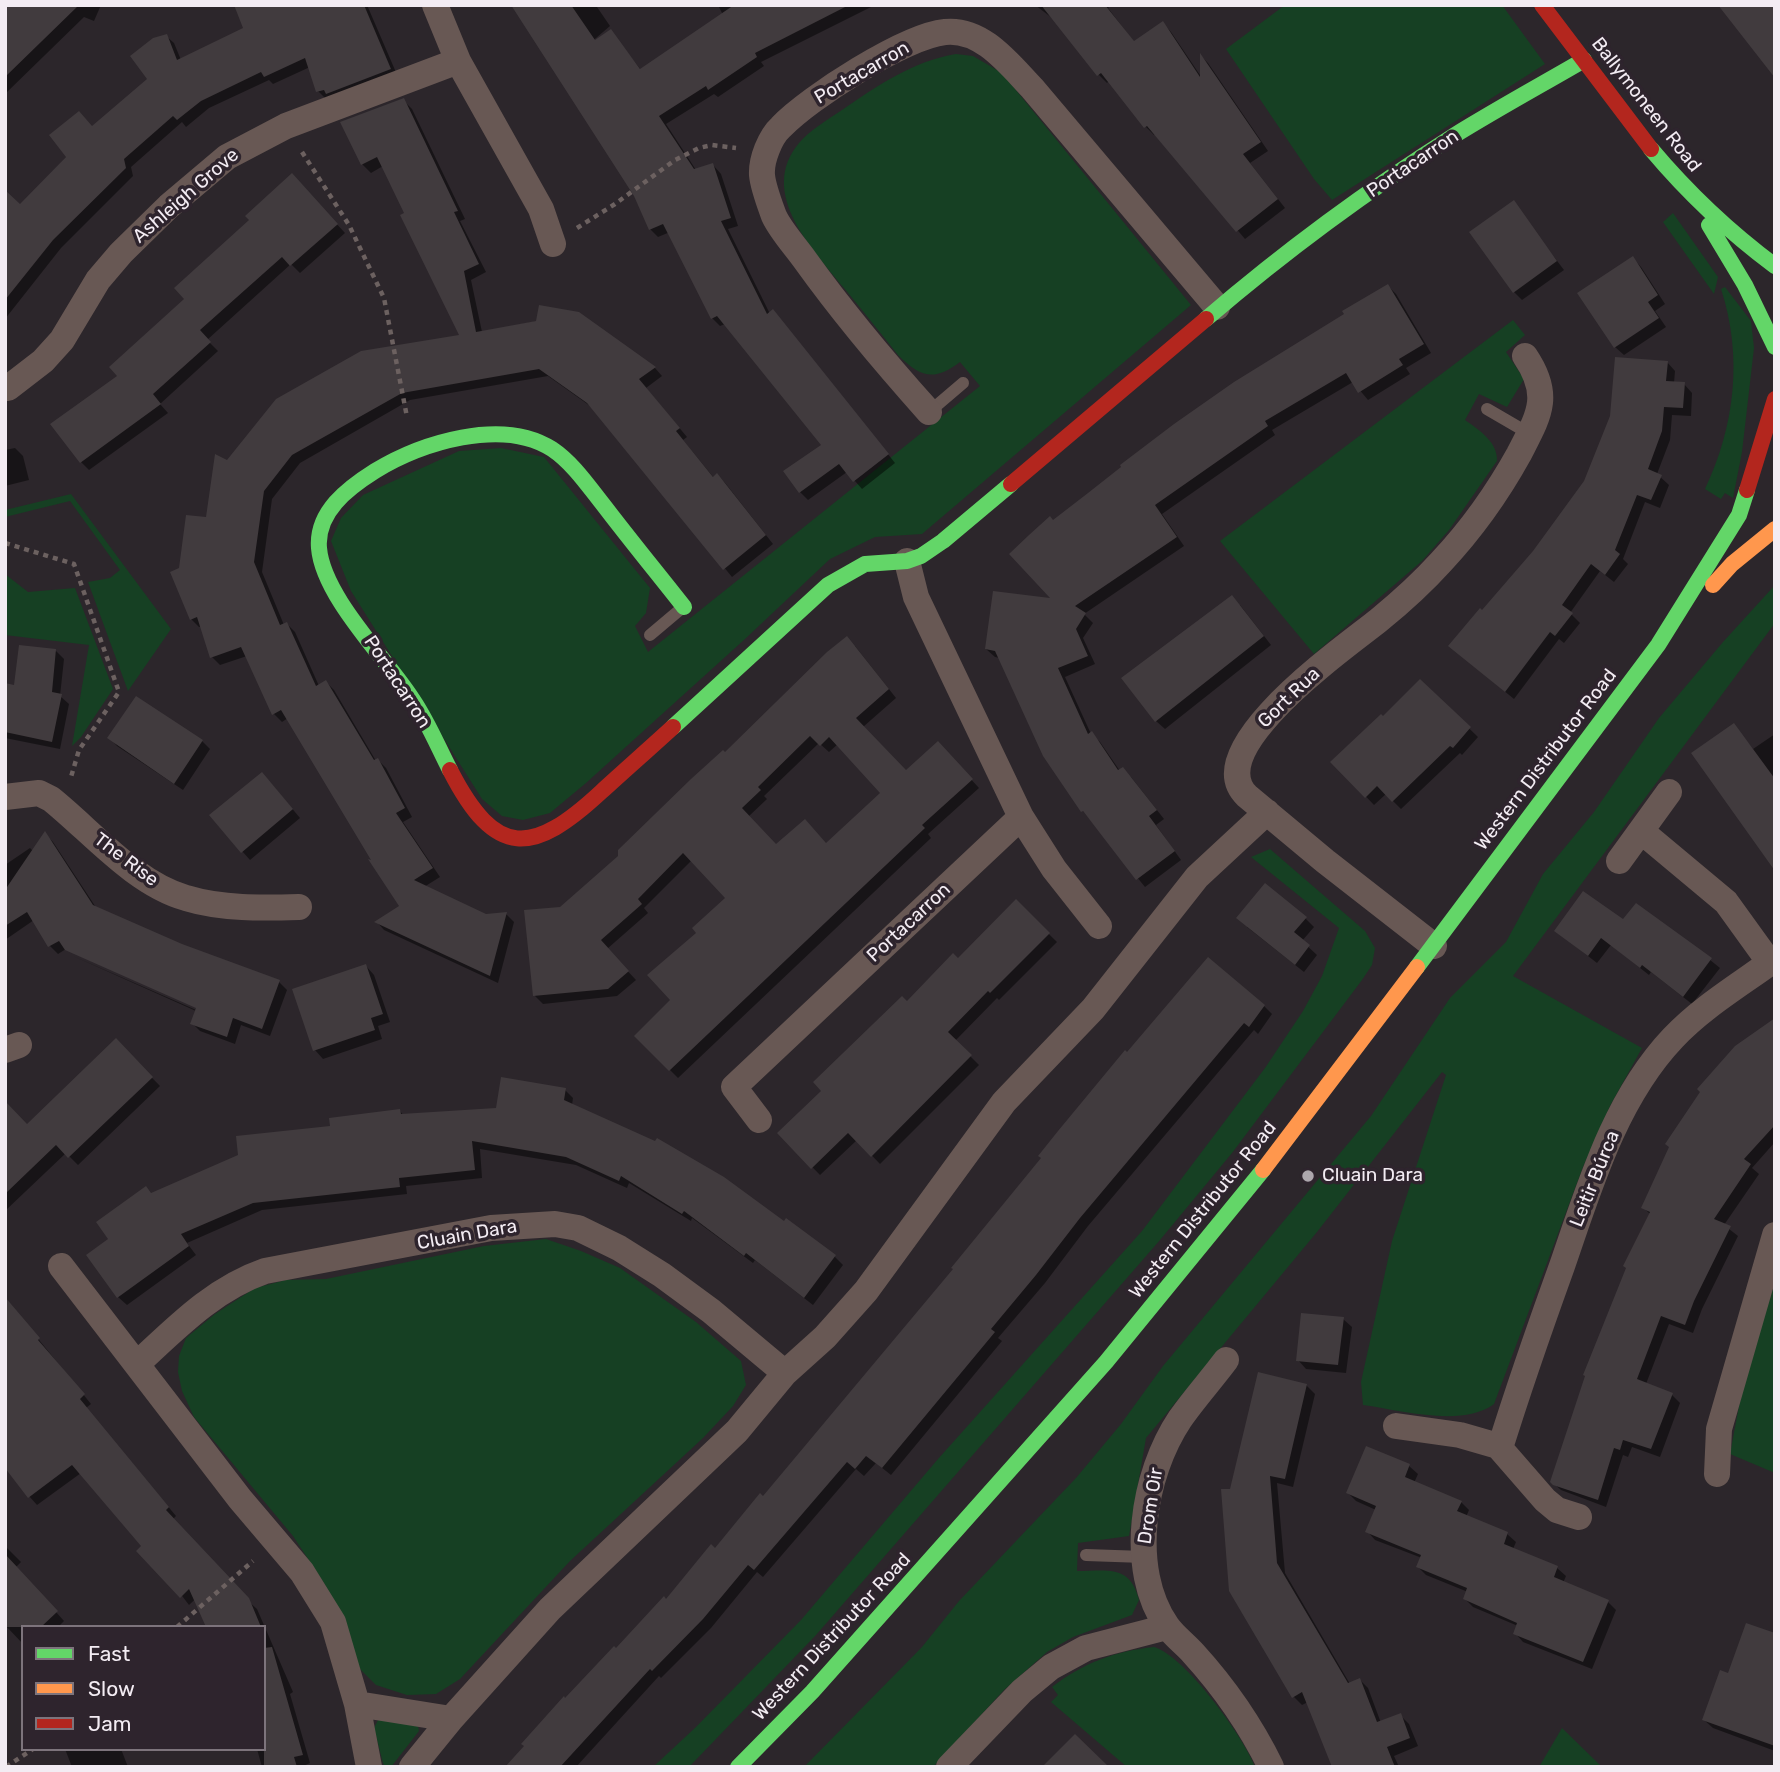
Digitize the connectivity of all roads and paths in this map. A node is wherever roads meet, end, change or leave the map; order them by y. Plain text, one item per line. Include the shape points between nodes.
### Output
1 (435, 5) edge
2 (1542, 5) edge
3 (1584, 60) junction
4 (458, 61) junction
5 (286, 125) junction
6 (765, 155) junction
7 (1692, 196) junction
8 (553, 244) joint
9 (1775, 266) edge
10 (1217, 307) junction
11 (1775, 347) edge
12 (1525, 356) dead end
13 (963, 383) dead end
14 (8, 388) dead end
15 (1775, 399) edge
16 (1488, 410) dead end
17 (929, 412) joint
18 (1530, 434) junction
19 (416, 451) junction
20 (1775, 529) edge
21 (5, 543) edge
22 (907, 561) junction
23 (684, 607) joint
24 (650, 635) dead end
25 (1658, 645) junction
26 (1669, 792) dead end
27 (5, 797) edge
28 (62, 808) junction
29 (1267, 812) junction
30 (1021, 817) junction
31 (1641, 831) junction
32 (1619, 861) dead end
33 (299, 907) dead end
34 (1099, 926) dead end
35 (1434, 946) junction
36 (1772, 961) edge
37 (759, 1120) dead end
38 (1775, 1236) edge
39 (61, 1266) dead end
40 (1226, 1360) dead end
41 (137, 1364) junction
42 (785, 1373) junction
43 (1396, 1426) dead end
44 (1500, 1448) junction
45 (1717, 1474) dead end
46 (1579, 1517) dead end
47 (275, 1541) junction
48 (1086, 1555) dead end
49 (1144, 1558) junction
50 (179, 1625) edge
51 (1167, 1627) junction
52 (357, 1704) junction
53 (451, 1719) junction
54 (30, 1751) edge
55 (6, 1767) edge
56 (369, 1767) edge
57 (412, 1767) edge
58 (738, 1767) edge
59 (949, 1767) edge
60 (1271, 1767) edge

1 - 4 street
2 - 3 street, Ballymoneen Road
3 - 7 street, Ballymoneen Road
3 - 10 street, Portacarron via 1454,136 1329,221
4 - 5 street, Ashleigh Grove
4 - 8 street via 541,209
5 - 14 street, Ashleigh Grove via 227,157 142,232 98,280 57,346
5 - 19 path via 349,225 384,298
6 - 8 path via 750,149 699,148
6 - 10 street, Portacarron via 779,128 864,67 906,44 946,32 974,36 999,54 1031,88
6 - 17 street via 762,176 775,218
7 - 9 street, Ballymoneen Road
7 - 11 street, Ballymoneen Road via 1745,285
10 - 22 street, Portacarron via 943,541
12 - 18 street, Gort Rua via 1542,395
13 - 17 lane
15 - 25 street, Western Distributor Road via 1739,515
16 - 18 lane
18 - 29 street, Gort Rua via 1489,501 1441,562 1382,618 1293,690 1247,743 1236,778 1240,788
19 - 22 street, Portacarron via 373,473 335,501 325,515 319,551 330,582 412,698 472,807 496,830 514,838 536,838 574,817 828,585 865,564
19 - 23 street, Portacarron via 489,435 514,435 550,447 580,476
20 - 25 street, Western Distributor Road via 1732,564
21 - 28 path via 74,564 118,692 79,750
22 - 30 street via 916,597
23 - 24 lane, Portacarron
25 - 35 street, Western Distributor Road
26 - 31 street
27 - 28 street, The Rise via 39,793
28 - 33 street, The Rise via 144,878 184,898 231,906
29 - 35 street, Gort Rua
29 - 42 street via 1197,877 1093,1009 1004,1102 866,1291
30 - 34 street
30 - 37 street, Portacarron via 734,1087
31 - 32 street
31 - 36 street, Leitir Búrca via 1726,902
35 - 58 street, Western Distributor Road via 1222,1223 1114,1352 821,1682
36 - 44 street, Leitir Búrca via 1674,1037 1627,1104 1580,1214
38 - 45 street via 1718,1429
39 - 41 street
40 - 49 street, Drom Oir via 1179,1420 1157,1463 1144,1532
41 - 42 street, Cluain Dara via 209,1300 265,1271 491,1228 555,1224 578,1228 630,1255 711,1311
41 - 47 street
42 - 53 street via 737,1430 550,1609
43 - 44 street via 1460,1435
44 - 46 street via 1545,1500 1557,1510
47 - 50 path
47 - 52 street via 302,1572 332,1622
48 - 49 lane
49 - 51 street, Drom Oir via 1144,1575
51 - 59 street via 1086,1648 1051,1667
51 - 60 street, Drom Oir via 1194,1653 1247,1722
52 - 53 street
52 - 56 street
53 - 57 street
54 - 55 path

